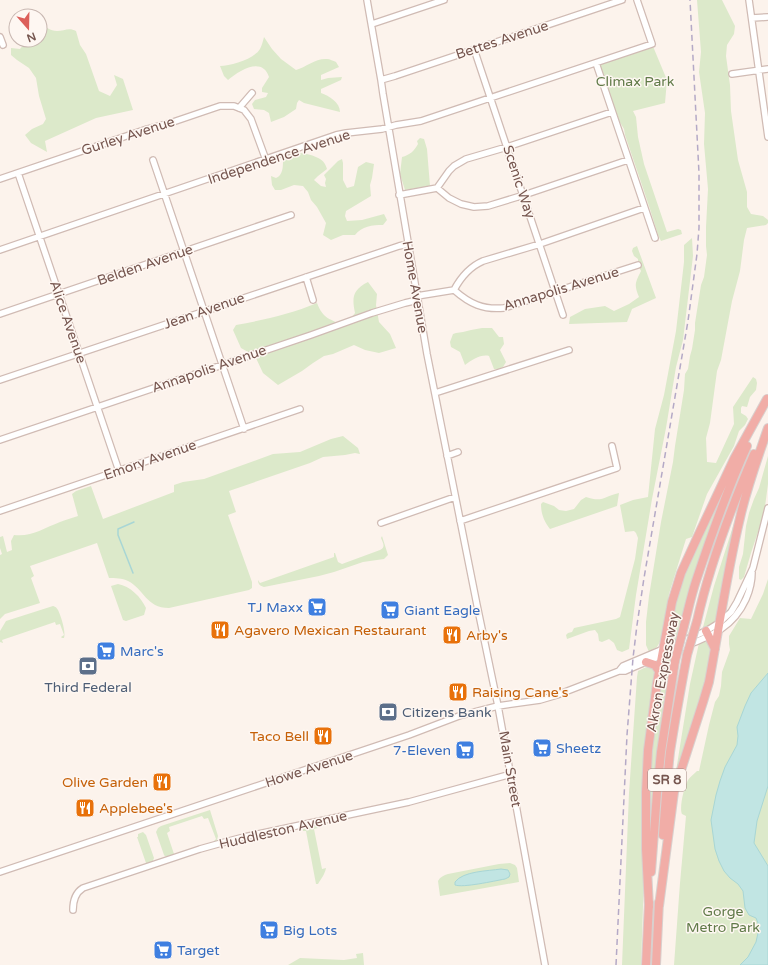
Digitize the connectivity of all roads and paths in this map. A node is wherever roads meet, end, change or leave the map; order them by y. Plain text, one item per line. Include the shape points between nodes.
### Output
1 (367, 0) edge
2 (444, 0) edge
3 (622, 0) edge
4 (637, 0) edge
5 (749, 0) edge
6 (768, 17) edge
7 (752, 18) junction
8 (372, 24) junction
9 (0, 37) edge
10 (3, 45) dead end
11 (474, 50) junction
12 (596, 63) junction
13 (768, 69) edge
14 (759, 70) junction
15 (732, 74) dead end
16 (381, 80) junction
17 (252, 93) dead end
18 (491, 98) junction
19 (240, 108) junction
20 (612, 112) junction
21 (767, 121) edge
22 (388, 128) junction
23 (768, 136) edge
24 (507, 147) junction
25 (153, 160) dead end
26 (266, 160) junction
27 (628, 160) junction
28 (18, 173) junction
29 (0, 179) edge
30 (437, 188) junction
31 (165, 194) junction
32 (399, 195) junction
33 (524, 195) junction
34 (644, 208) junction
35 (291, 215) dead end
36 (40, 237) junction
37 (655, 238) dead end
38 (408, 244) junction
39 (540, 244) junction
40 (0, 250) edge
41 (184, 252) junction
42 (638, 265) dead end
43 (306, 277) junction
44 (454, 290) junction
45 (556, 292) junction
46 (59, 294) junction
47 (417, 298) junction
48 (314, 300) dead end
49 (204, 311) junction
50 (0, 314) edge
51 (563, 315) dead end
52 (569, 350) dead end
53 (79, 354) junction
54 (222, 364) junction
55 (0, 380) edge
56 (435, 394) junction
57 (768, 398) edge
58 (97, 407) junction
59 (300, 409) dead end
60 (768, 422) edge
61 (244, 428) junction
62 (768, 428) edge
63 (0, 440) edge
64 (612, 446) dead end
65 (458, 452) dead end
66 (447, 456) junction
67 (119, 471) junction
68 (455, 497) junction
69 (768, 508) edge
70 (0, 511) edge
71 (460, 521) junction
72 (381, 522) dead end
73 (470, 573) joint
74 (718, 626) junction
75 (708, 634) junction
76 (715, 649) junction
77 (663, 652) junction
78 (646, 662) junction
79 (618, 671) junction
80 (659, 671) junction
81 (498, 706) junction
82 (511, 774) junction
83 (0, 872) edge
84 (659, 906) junction
85 (649, 907) junction
86 (73, 910) dead end
87 (545, 965) edge
88 (646, 965) edge
89 (656, 965) edge

1 - 8 street, Home Avenue
2 - 8 street
3 - 11 street, Bettes Avenue
4 - 12 street, Independence Avenue via 652,44
5 - 7 street
6 - 7 street
7 - 14 street
8 - 16 street, Home Avenue
9 - 10 street
11 - 16 street, Bettes Avenue
11 - 18 street, Scenic Way
12 - 18 street, Independence Avenue
12 - 20 street
13 - 14 street
14 - 15 street
14 - 21 street
16 - 22 street, Home Avenue
17 - 19 street
18 - 22 street, Independence Avenue via 421,121
18 - 24 street, Scenic Way
19 - 26 street via 251,119
19 - 28 street, Gurley Avenue via 220,106
20 - 24 street
20 - 27 street
21 - 23 street
22 - 26 street, Independence Avenue via 341,134
22 - 32 street, Home Avenue
24 - 30 street via 472,156 460,162 449,171
24 - 33 street, Scenic Way
25 - 31 street
26 - 31 street, Independence Avenue
27 - 33 street
27 - 34 street
28 - 29 street, Gurley Avenue
28 - 36 street, Alice Avenue
30 - 32 street
30 - 33 street via 453,201 474,207 488,206
31 - 36 street, Independence Avenue
31 - 41 street
32 - 38 street, Home Avenue
33 - 39 street, Scenic Way
34 - 37 street
34 - 39 street
35 - 41 street, Belden Avenue
36 - 40 street, Independence Avenue
36 - 46 street, Alice Avenue
38 - 43 street, Jean Avenue
38 - 47 street, Home Avenue
39 - 44 street via 478,263 464,275
39 - 45 street, Scenic Way
41 - 46 street, Belden Avenue
41 - 49 street
42 - 45 street, Annapolis Avenue
43 - 48 street
43 - 49 street, Jean Avenue
44 - 45 street, Annapolis Avenue via 475,305 492,309
44 - 47 street, Annapolis Avenue
45 - 51 street, Scenic Way
46 - 50 street, Belden Avenue
46 - 53 street, Alice Avenue
47 - 54 street, Annapolis Avenue
47 - 56 street, Home Avenue
49 - 53 street, Jean Avenue
49 - 54 street
52 - 56 street
53 - 55 street, Jean Avenue
53 - 58 street, Alice Avenue
54 - 58 street, Annapolis Avenue
54 - 61 street
56 - 66 street, Home Avenue
57 - 77 highway via 734,459 686,563 672,602
57 - 85 highway, Akron Expressway / SR 8, bridge via 720,512 696,583 675,661 661,752
58 - 63 street, Annapolis Avenue
58 - 67 street, Alice Avenue
59 - 61 street, Emory Avenue
60 - 84 highway, Akron Expressway / SR 8, bridge via 729,513 702,597 687,655 665,800
61 - 67 street, Emory Avenue
62 - 74 highway via 740,518
64 - 71 street via 617,468
65 - 66 street
66 - 68 street, Home Avenue
67 - 70 street, Emory Avenue
68 - 71 street, Home Avenue
68 - 72 street
69 - 74 street, Howe Avenue via 753,568 731,612
71 - 73 street, Home Avenue
73 - 81 street, Main Street
74 - 75 street, Howe Avenue
74 - 76 highway
75 - 76 highway
75 - 77 street, Howe Avenue
76 - 84 highway via 709,682 674,792
77 - 78 street, Howe Avenue
77 - 79 street, Howe Avenue via 623,666
77 - 80 highway
78 - 79 street, Howe Avenue via 625,671
78 - 80 highway via 655,665
79 - 81 street, Howe Avenue via 557,695
80 - 85 highway via 650,732 646,792
81 - 82 street, Main Street
81 - 83 street, Howe Avenue via 459,716 410,736
82 - 86 street, Huddleston Avenue via 409,802 244,837 200,849 83,888 74,898
82 - 87 street, Main Street
84 - 89 highway, Akron Expressway / SR 8
85 - 88 highway, Akron Expressway / SR 8

